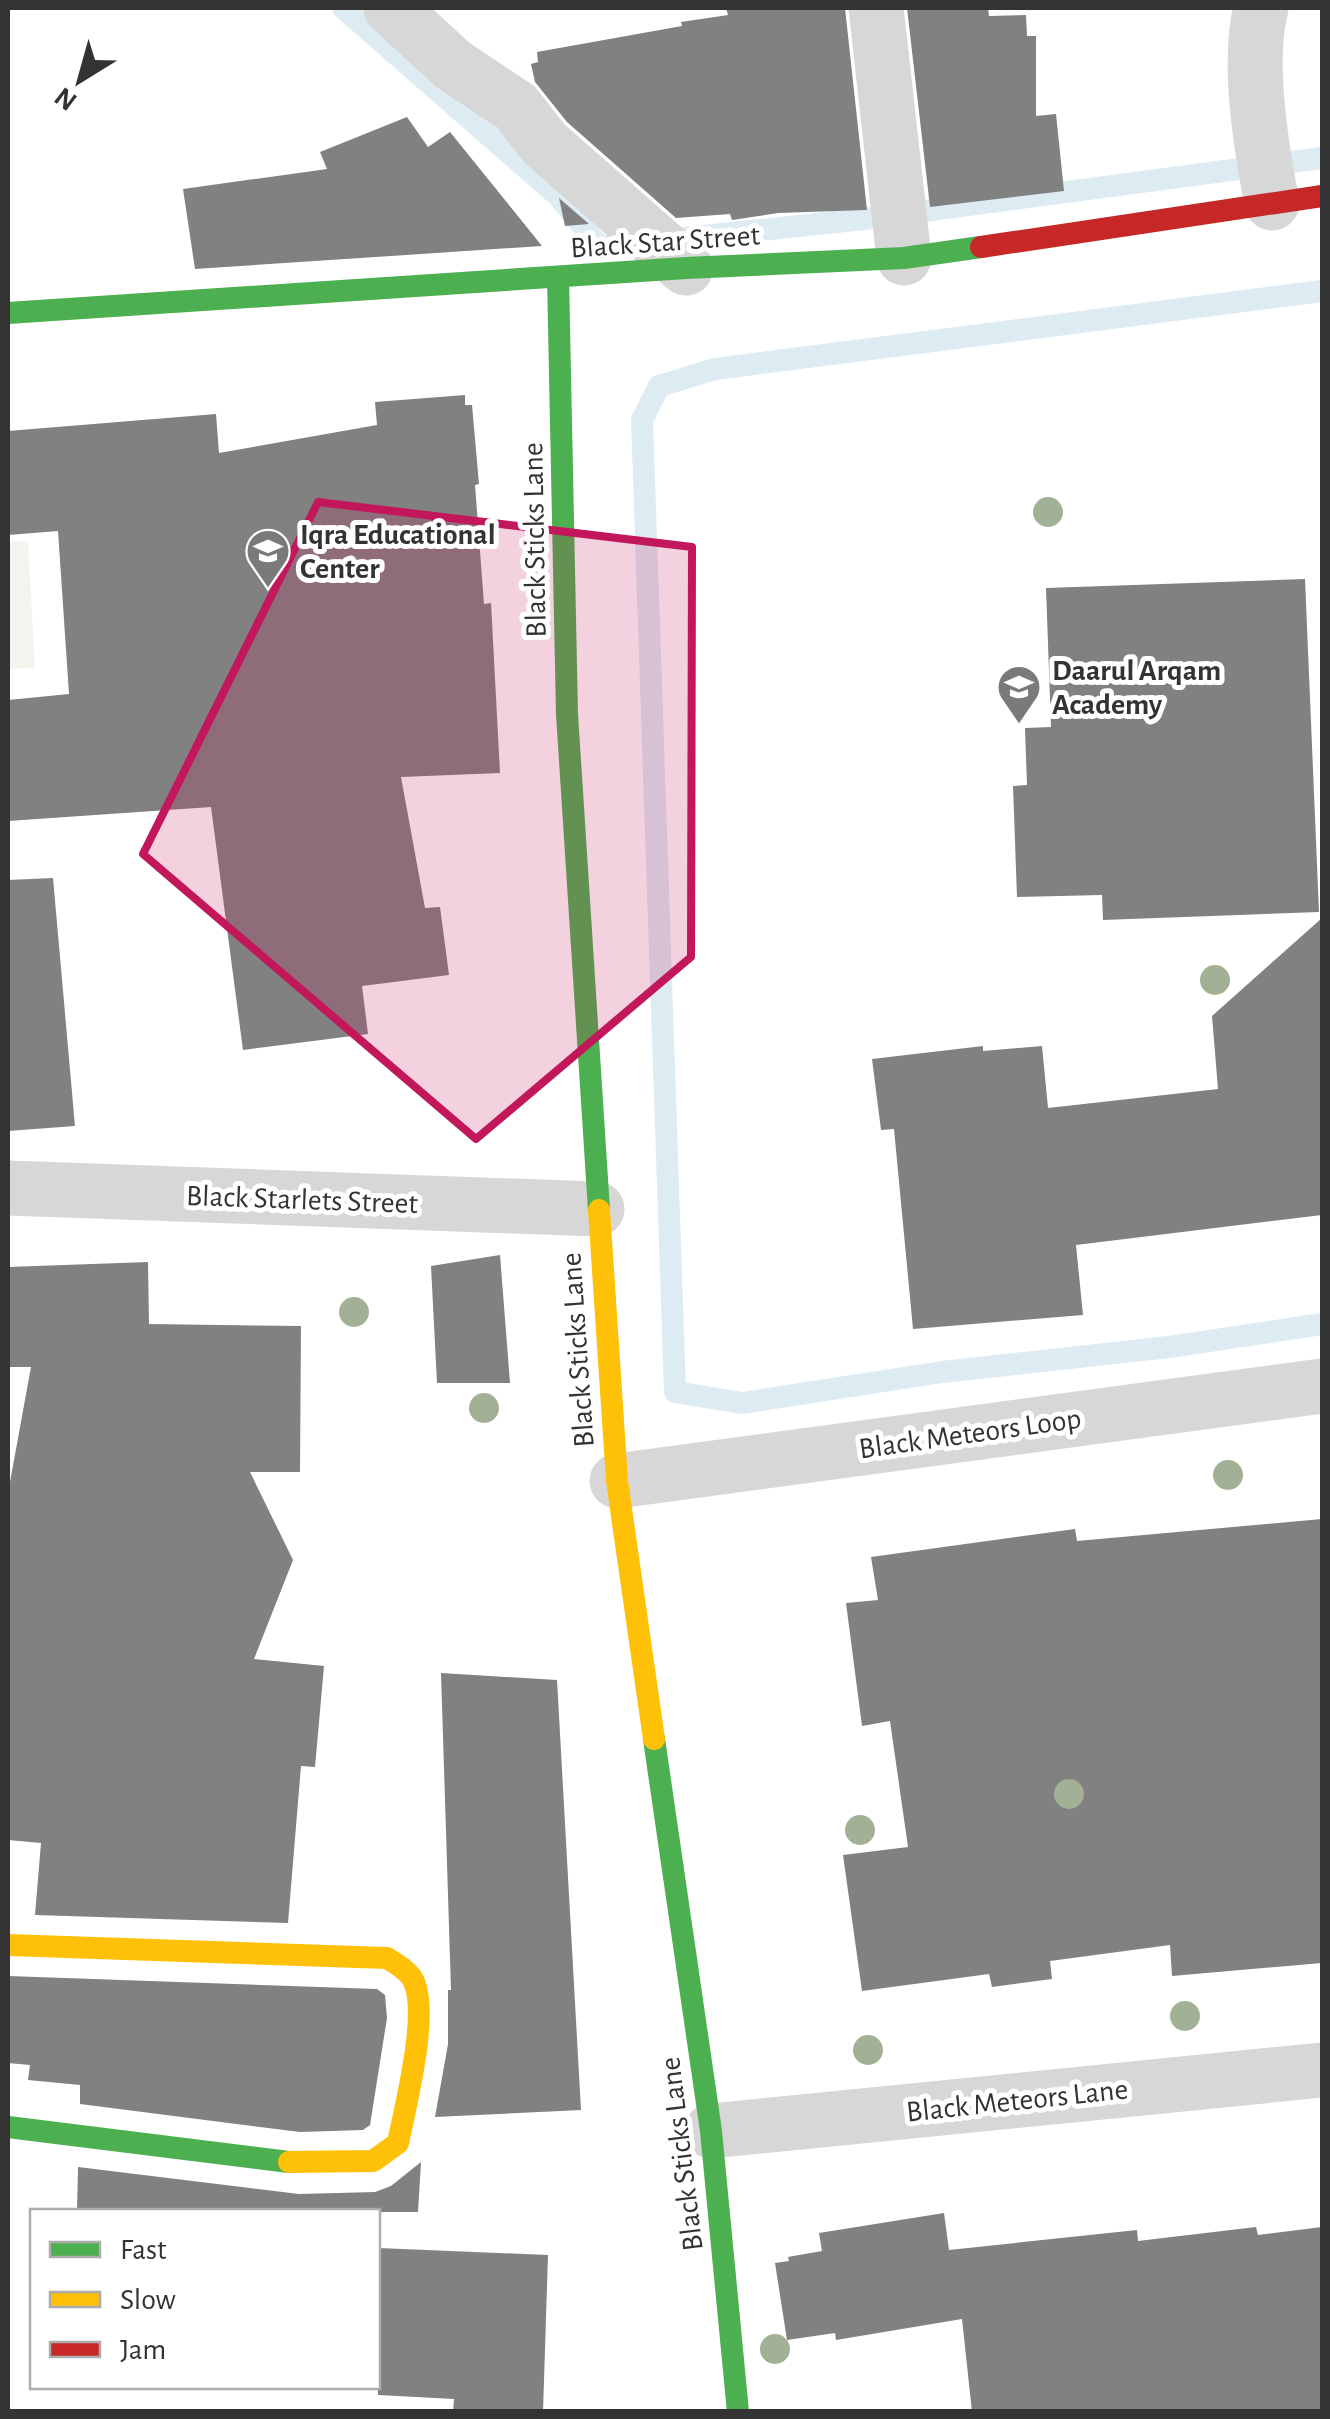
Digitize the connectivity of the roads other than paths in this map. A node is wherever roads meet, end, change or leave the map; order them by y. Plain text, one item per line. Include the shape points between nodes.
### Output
1 (391, 8) edge
2 (876, 8) edge
3 (1260, 8) edge
4 (1298, 199) edge
5 (904, 258) junction
6 (686, 268) junction
7 (558, 278) junction
8 (8, 313) edge
9 (8, 1188) edge
10 (597, 1210) junction
11 (1322, 1386) edge
12 (616, 1480) junction
13 (8, 1946) edge
14 (1322, 2070) edge
15 (8, 2127) edge
16 (711, 2131) junction
17 (738, 2412) edge

1 - 6 street via 453,65 516,106 544,144
2 - 5 street
3 - 4 street via 1254,36 1264,152
4 - 5 street, Black Star Street
5 - 6 street, Black Star Street
6 - 7 street, Black Star Street
7 - 8 street, Black Star Street
7 - 10 street, Black Sticks Lane via 567,714
9 - 10 street, Black Starlets Street
10 - 12 street, Black Sticks Lane
11 - 12 street, Black Meteors Loop
12 - 16 street, Black Sticks Lane
13 - 15 street via 387,1958 416,1988 416,2048 398,2143 373,2161 298,2164
14 - 16 street, Black Meteors Lane
16 - 17 street, Black Sticks Lane

